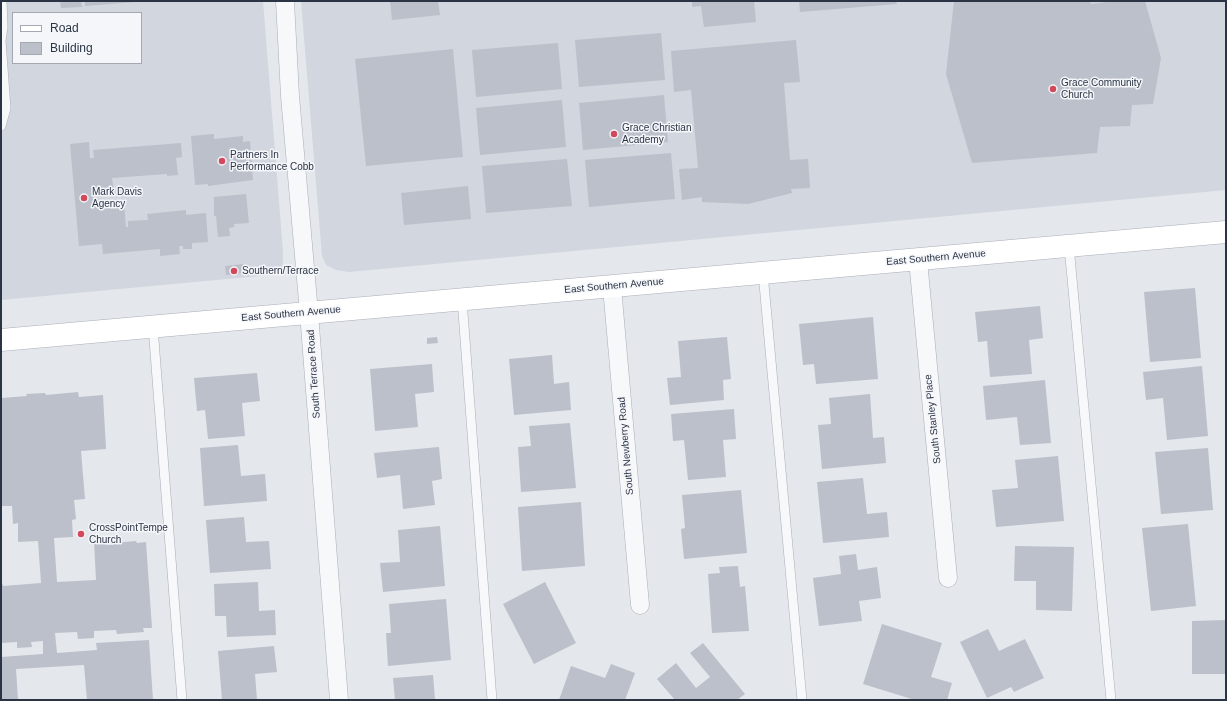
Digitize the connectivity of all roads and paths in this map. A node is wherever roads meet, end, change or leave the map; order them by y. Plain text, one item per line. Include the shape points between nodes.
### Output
1 (2, 1) edge
2 (285, 1) edge
3 (1, 126) edge
4 (1226, 232) edge
5 (1069, 246) junction
6 (918, 260) junction
7 (762, 273) junction
8 (612, 287) junction
9 (462, 299) junction
10 (309, 313) junction
11 (154, 327) junction
12 (1, 340) edge
13 (948, 578) dead end
14 (640, 605) dead end
15 (182, 700) edge
16 (339, 700) edge
17 (492, 700) edge
18 (802, 700) edge
19 (1111, 700) edge

1 - 3 lane via 4,27 1,41 6,108
2 - 10 street, South Terrace Road via 290,96
4 - 5 main road, East Southern Avenue
5 - 6 main road, East Southern Avenue
5 - 19 lane
6 - 7 main road, East Southern Avenue
6 - 13 street, South Stanley Place
7 - 8 main road, East Southern Avenue
7 - 18 lane
8 - 9 main road, East Southern Avenue
8 - 14 street, South Newberry Road
9 - 10 main road, East Southern Avenue
9 - 17 lane
10 - 11 main road, East Southern Avenue
10 - 16 street, South Terrace Road
11 - 12 main road, East Southern Avenue
11 - 15 lane

